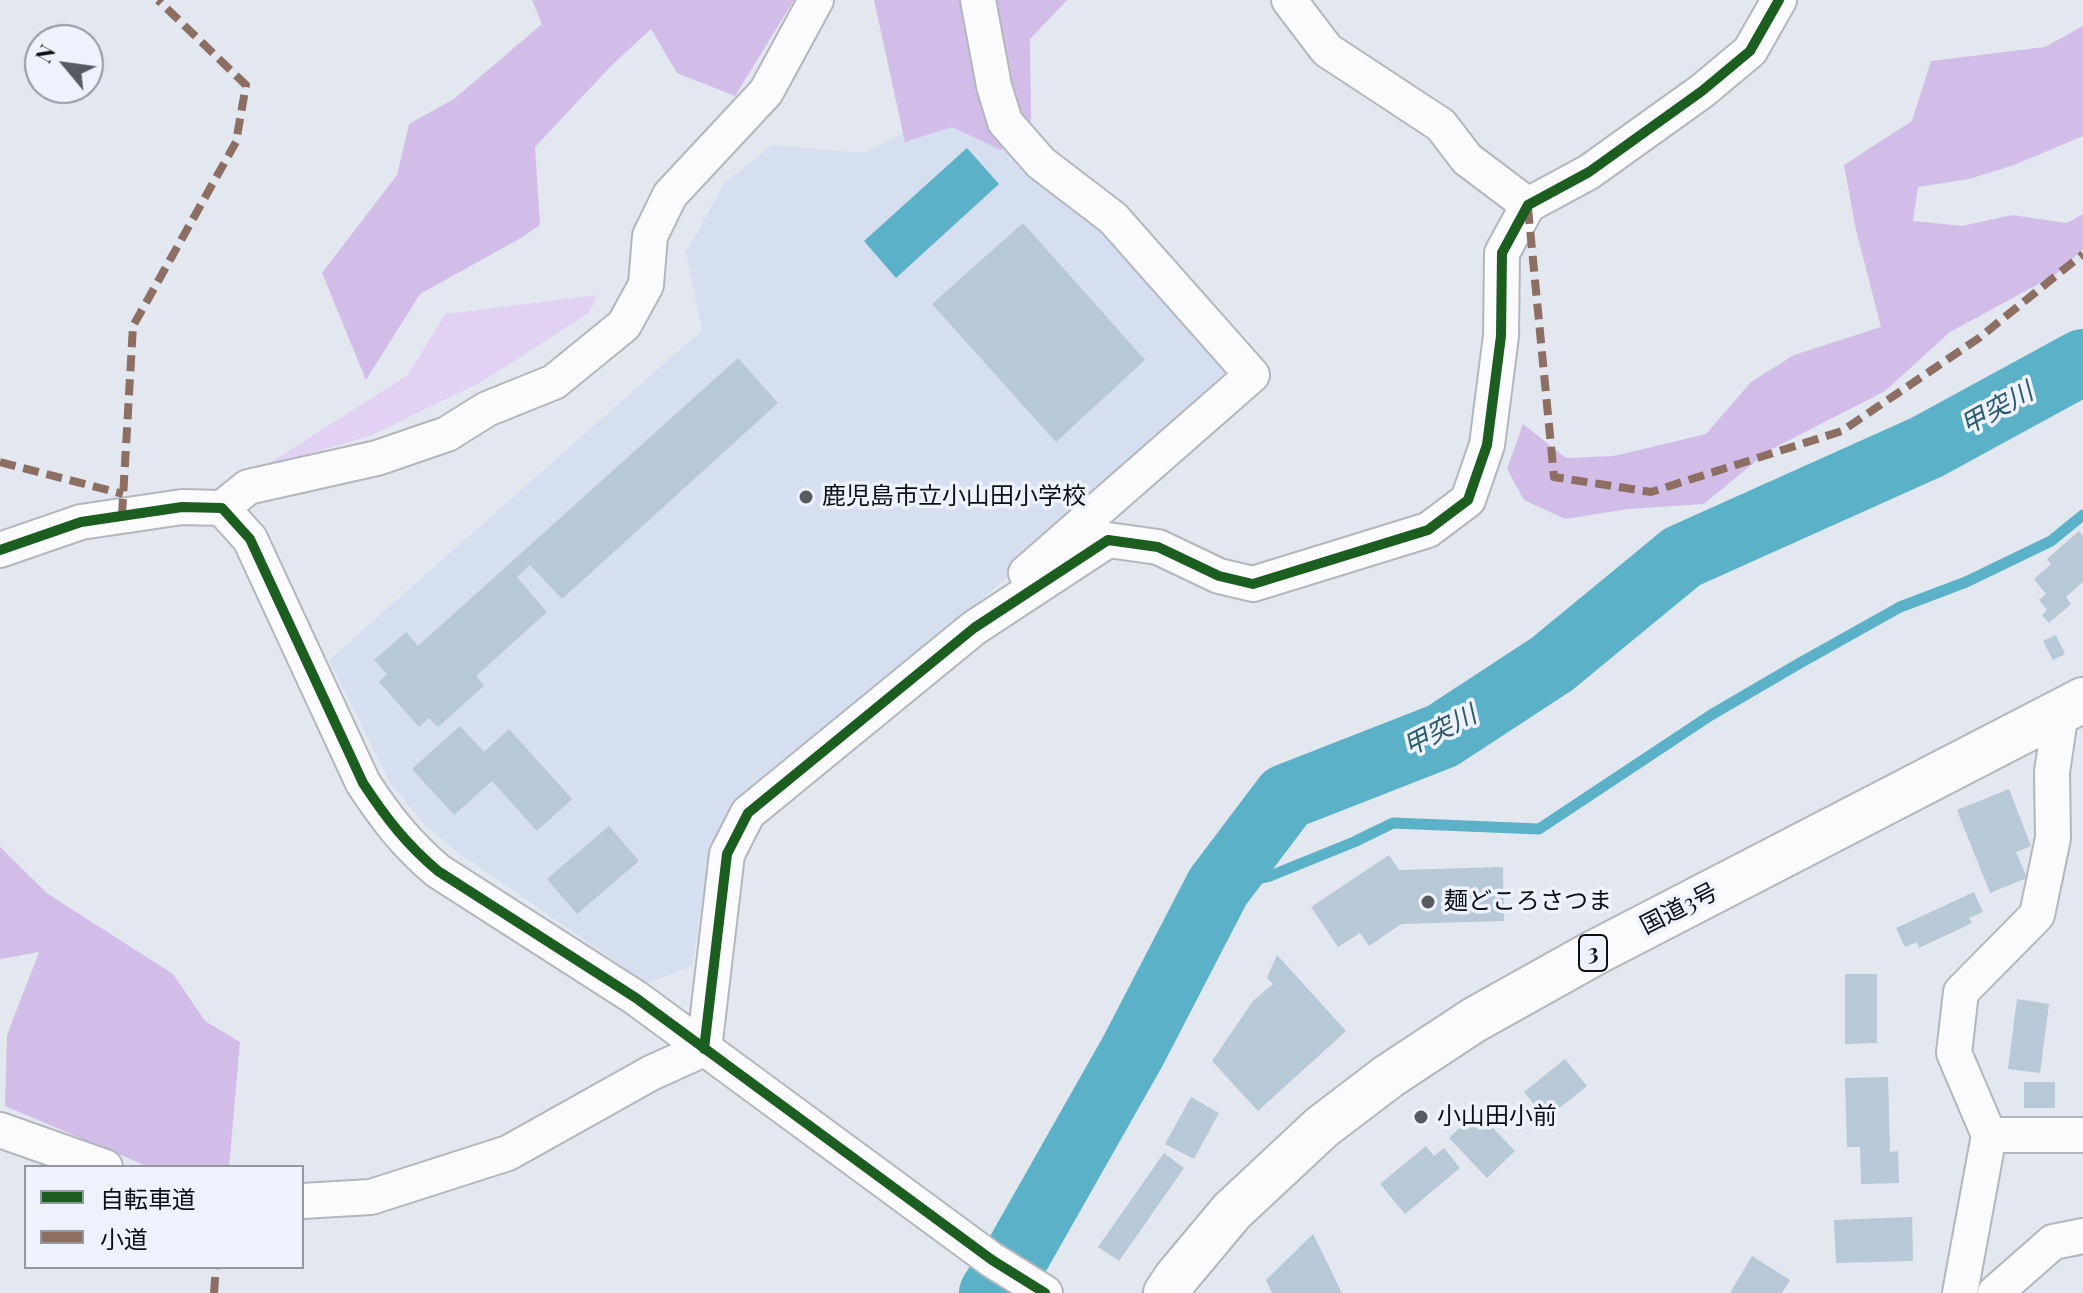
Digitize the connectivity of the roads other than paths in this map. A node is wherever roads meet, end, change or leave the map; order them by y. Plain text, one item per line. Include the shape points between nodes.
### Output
1 (816, 0) edge
2 (978, 0) edge
3 (1289, 0) edge
4 (1779, 0) edge
5 (1528, 205) junction
6 (222, 508) junction
7 (0, 550) edge
8 (974, 628) junction
9 (2072, 706) edge
10 (704, 1049) junction
11 (0, 1130) edge
12 (1989, 1135) junction
13 (2083, 1135) edge
14 (99, 1165) edge
15 (304, 1201) edge
16 (2083, 1236) edge
17 (1045, 1293) edge
18 (1166, 1293) edge
19 (1960, 1293) edge
20 (1995, 1293) edge

1 - 6 street via 766,92 670,195 650,236 646,285 624,325 554,382 487,409 447,434 377,458 248,487
2 - 8 street via 1005,122 1041,163 1113,218 1252,375 992,602
3 - 5 street via 1327,50 1441,125 1467,159
4 - 5 street via 1750,51 1702,91 1589,172
5 - 8 street via 1502,253 1501,336 1487,445 1468,500 1438,523 1253,584 1219,576 1158,547 1108,540
6 - 7 street via 182,507 81,522
6 - 10 street via 250,539 363,783 404,839 438,871 636,998
8 - 10 street via 748,813 727,854
9 - 12 street via 2052,772 2053,838 2037,915 1961,992 1954,1053
9 - 18 highway, 国道3号 / 3 via 1474,1020 1322,1127 1232,1211
10 - 15 street via 508,1153 371,1197
10 - 17 street via 992,1260
11 - 14 street
12 - 13 street
12 - 19 street
16 - 20 street via 2053,1242

